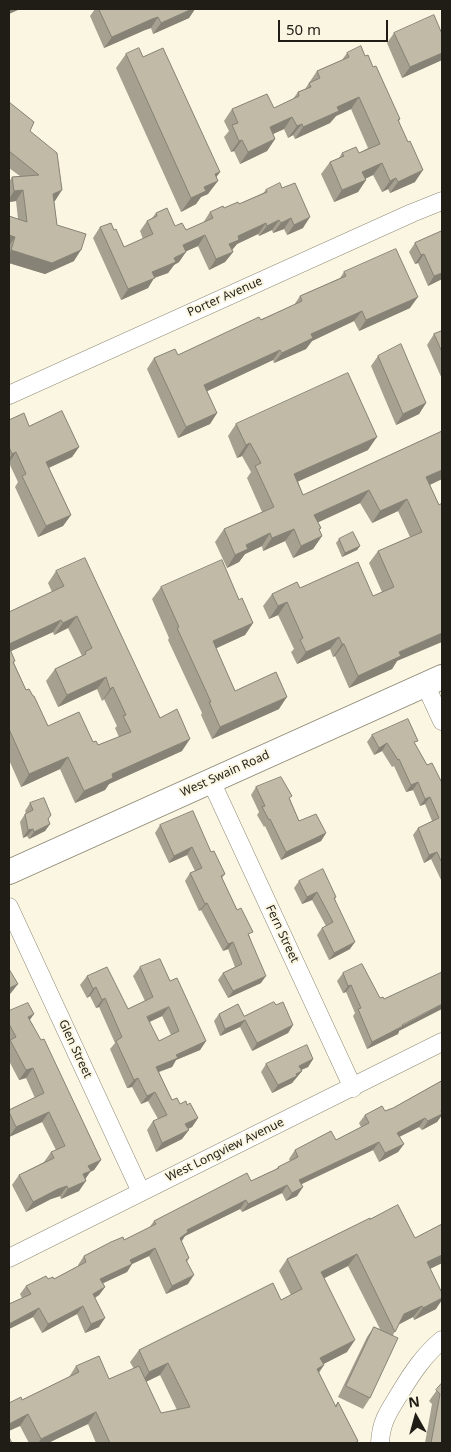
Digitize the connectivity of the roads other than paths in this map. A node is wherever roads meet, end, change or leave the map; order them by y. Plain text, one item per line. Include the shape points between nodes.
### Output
1 (442, 201) edge
2 (9, 395) edge
3 (434, 680) edge
4 (442, 721) edge
5 (211, 781) junction
6 (9, 872) edge
7 (9, 907) edge
8 (442, 1042) edge
9 (353, 1088) junction
10 (141, 1192) junction
11 (9, 1258) edge
12 (442, 1340) edge
13 (380, 1443) edge

1 - 2 street, Porter Avenue
3 - 4 street
3 - 5 street, West Swain Road
5 - 6 street, West Swain Road
5 - 9 street, Fern Street
7 - 10 street, Glen Street
8 - 9 street, West Longview Avenue
9 - 10 street, West Longview Avenue
10 - 11 street, West Longview Avenue
12 - 13 street via 422,1360 388,1410

